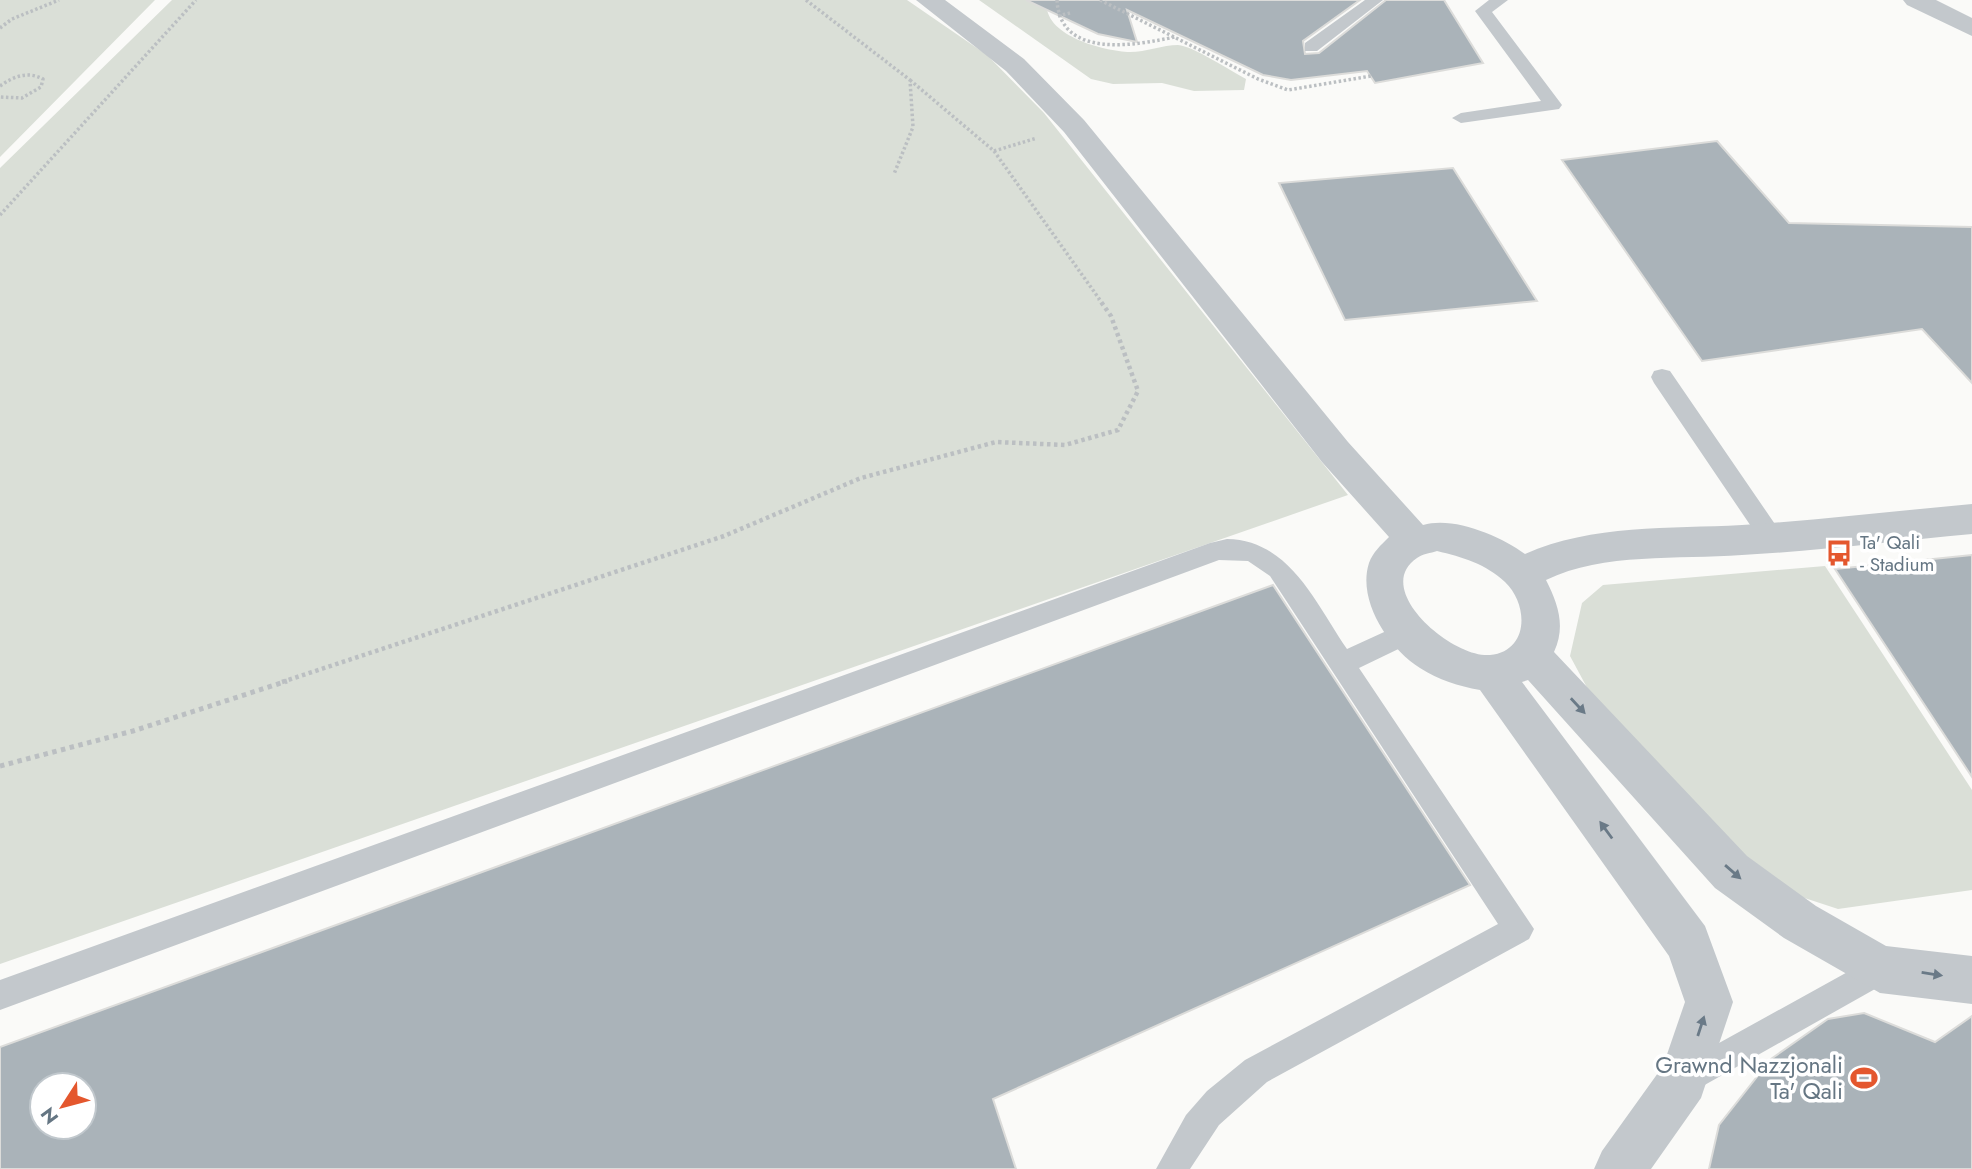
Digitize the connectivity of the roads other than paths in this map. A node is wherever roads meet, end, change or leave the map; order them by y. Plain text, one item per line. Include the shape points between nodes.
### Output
1 (929, 0) edge
2 (1375, 0) edge
3 (1500, 0) edge
4 (1916, 0) edge
5 (1968, 22) edge
6 (1311, 47) dead end
7 (1461, 118) dead end
8 (1662, 377) dead end
9 (1972, 519) edge
10 (1771, 537) junction
11 (1413, 539) junction
12 (1522, 573) junction
13 (1406, 633) junction
14 (1343, 663) junction
15 (1512, 665) junction
16 (1880, 969) junction
17 (1972, 980) edge
18 (0, 995) edge
19 (1683, 1080) junction
20 (1173, 1169) edge
21 (1620, 1169) edge

1 - 11 street via 1015,65 1074,126 1335,452
2 - 6 lane
3 - 7 lane via 1483,11 1553,106
4 - 5 street
8 - 10 lane
9 - 10 street
10 - 12 street via 1601,548 1559,556
11 - 12 street via 1437,536 1475,544
11 - 13 street via 1389,562 1384,582 1387,605
12 - 15 street via 1540,605 1543,629
13 - 14 lane
13 - 15 street via 1448,662 1476,673
14 - 18 lane via 1279,569 1262,555 1240,548 1217,550
14 - 20 lane via 1519,929 1256,1071 1225,1093 1199,1124
15 -> 16 street via 1731,872 1800,922
19 -> 15 street via 1709,1002 1688,943
16 -> 17 street
16 - 19 lane
19 - 21 street

